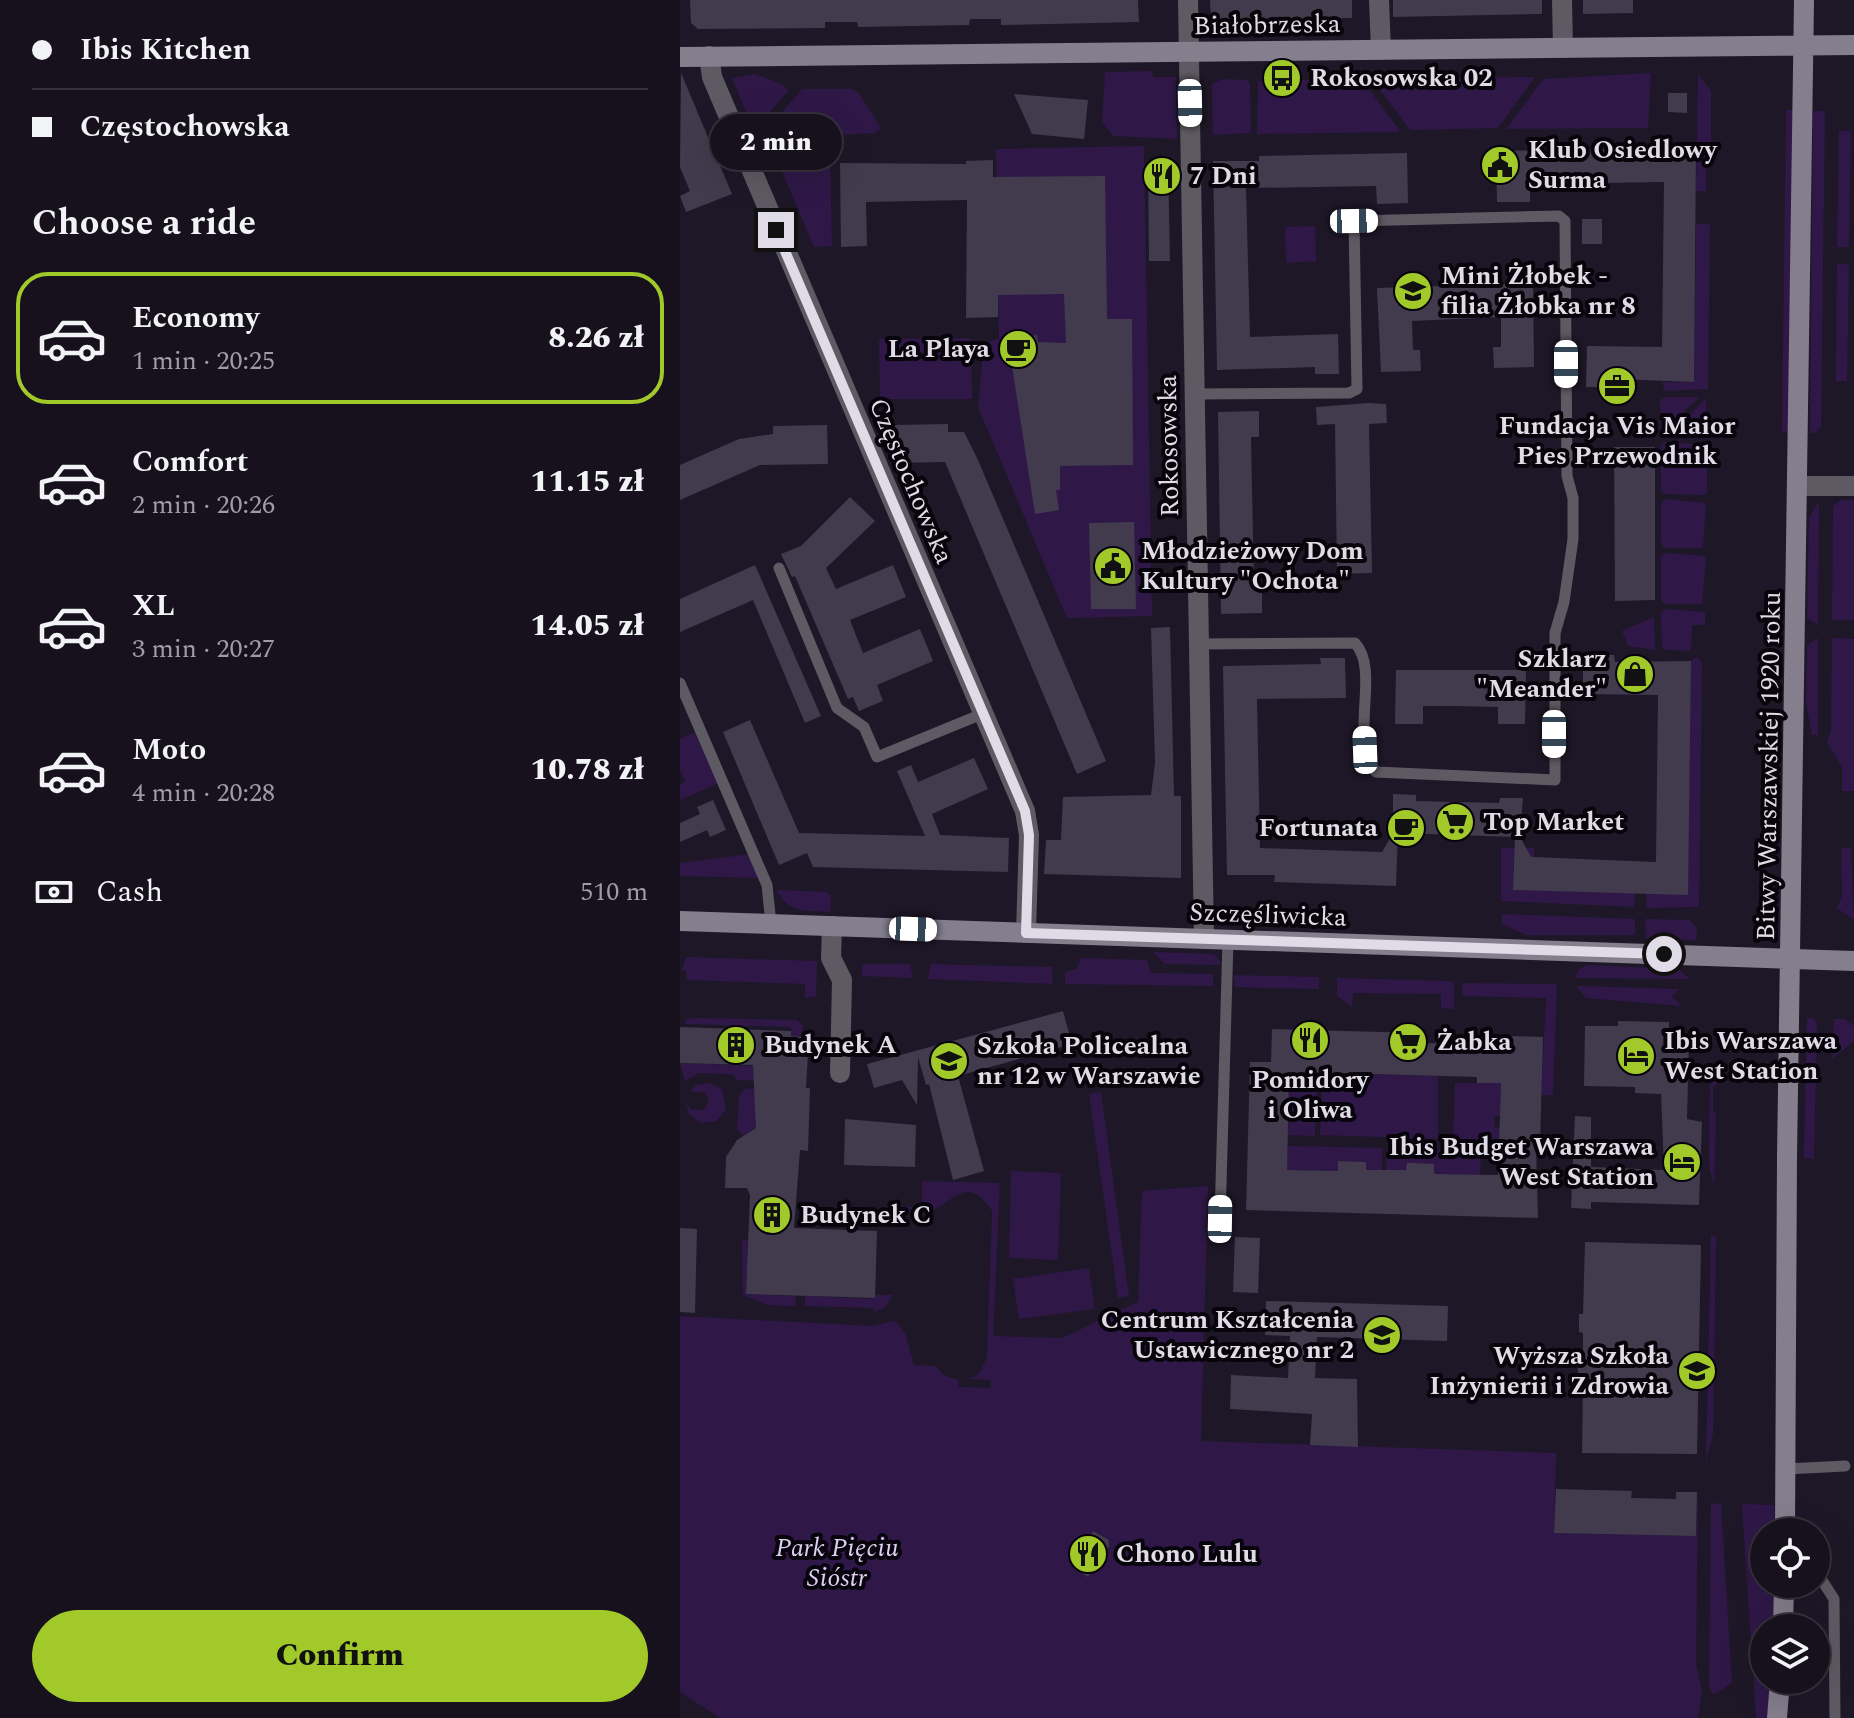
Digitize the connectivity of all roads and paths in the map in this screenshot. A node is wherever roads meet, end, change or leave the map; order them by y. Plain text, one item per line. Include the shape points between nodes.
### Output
1 (1188, 0) edge
2 (1379, 0) edge
3 (1562, 0) edge
4 (1804, 0) edge
5 (1854, 45) edge
6 (1804, 46) junction
7 (1563, 48) junction
8 (1381, 50) junction
9 (1189, 52) junction
10 (709, 56) junction
11 (680, 57) edge
12 (1194, 394) junction
13 (1798, 486) junction
14 (1853, 486) edge
15 (779, 568) dead end
16 (1197, 644) junction
17 (680, 683) edge
18 (982, 714) junction
19 (680, 921) edge
20 (771, 924) junction
21 (832, 926) junction
22 (1026, 933) junction
23 (1204, 939) junction
24 (1228, 940) junction
25 (1792, 959) junction
26 (1854, 961) edge
27 (840, 1073) dead end
28 (1220, 1219) dead end
29 (1845, 1466) dead end
30 (1786, 1469) junction
31 (1785, 1518) edge
32 (1830, 1593) edge
33 (1779, 1694) edge
34 (1777, 1718) edge
35 (1835, 1718) edge

1 - 9 street, Rokosowska
2 - 8 street
3 - 7 street
4 - 6 street, Bitwy Warszawskiej 1920 roku
5 - 6 street, Białobrzeska
6 - 7 street, Białobrzeska
6 - 13 street, Bitwy Warszawskiej 1920 roku
7 - 8 street, Białobrzeska
8 - 9 street, Białobrzeska
9 - 10 street, Białobrzeska
9 - 12 street, Rokosowska
10 - 11 street, Białobrzeska
10 - 18 street, Częstochowska via 712,77
12 - 16 street, Rokosowska
12 - 16 lane via 1357,389 1354,221 1559,216 1565,221 1567,476 1573,539 1555,633 1555,780 1381,775 1365,750 1363,656 1355,643
13 - 14 street
13 - 25 street, Bitwy Warszawskiej 1920 roku
15 - 18 lane via 837,708 864,727 877,757
16 - 23 street, Rokosowska
17 - 20 lane via 767,885
18 - 22 street, Częstochowska via 1028,824
19 - 20 street, Szczęśliwicka
20 - 21 street, Szczęśliwicka
21 - 22 street, Szczęśliwicka
21 - 27 street via 831,958 842,980
22 - 23 street, Szczęśliwicka
23 - 24 street, Szczęśliwicka
24 - 25 street, Szczęśliwicka
24 - 28 lane
25 - 26 street, Szczęśliwicka
25 - 30 street, Bitwy Warszawskiej 1920 roku
29 - 30 lane
30 - 31 street, Bitwy Warszawskiej 1920 roku
32 - 35 lane
33 - 34 street

